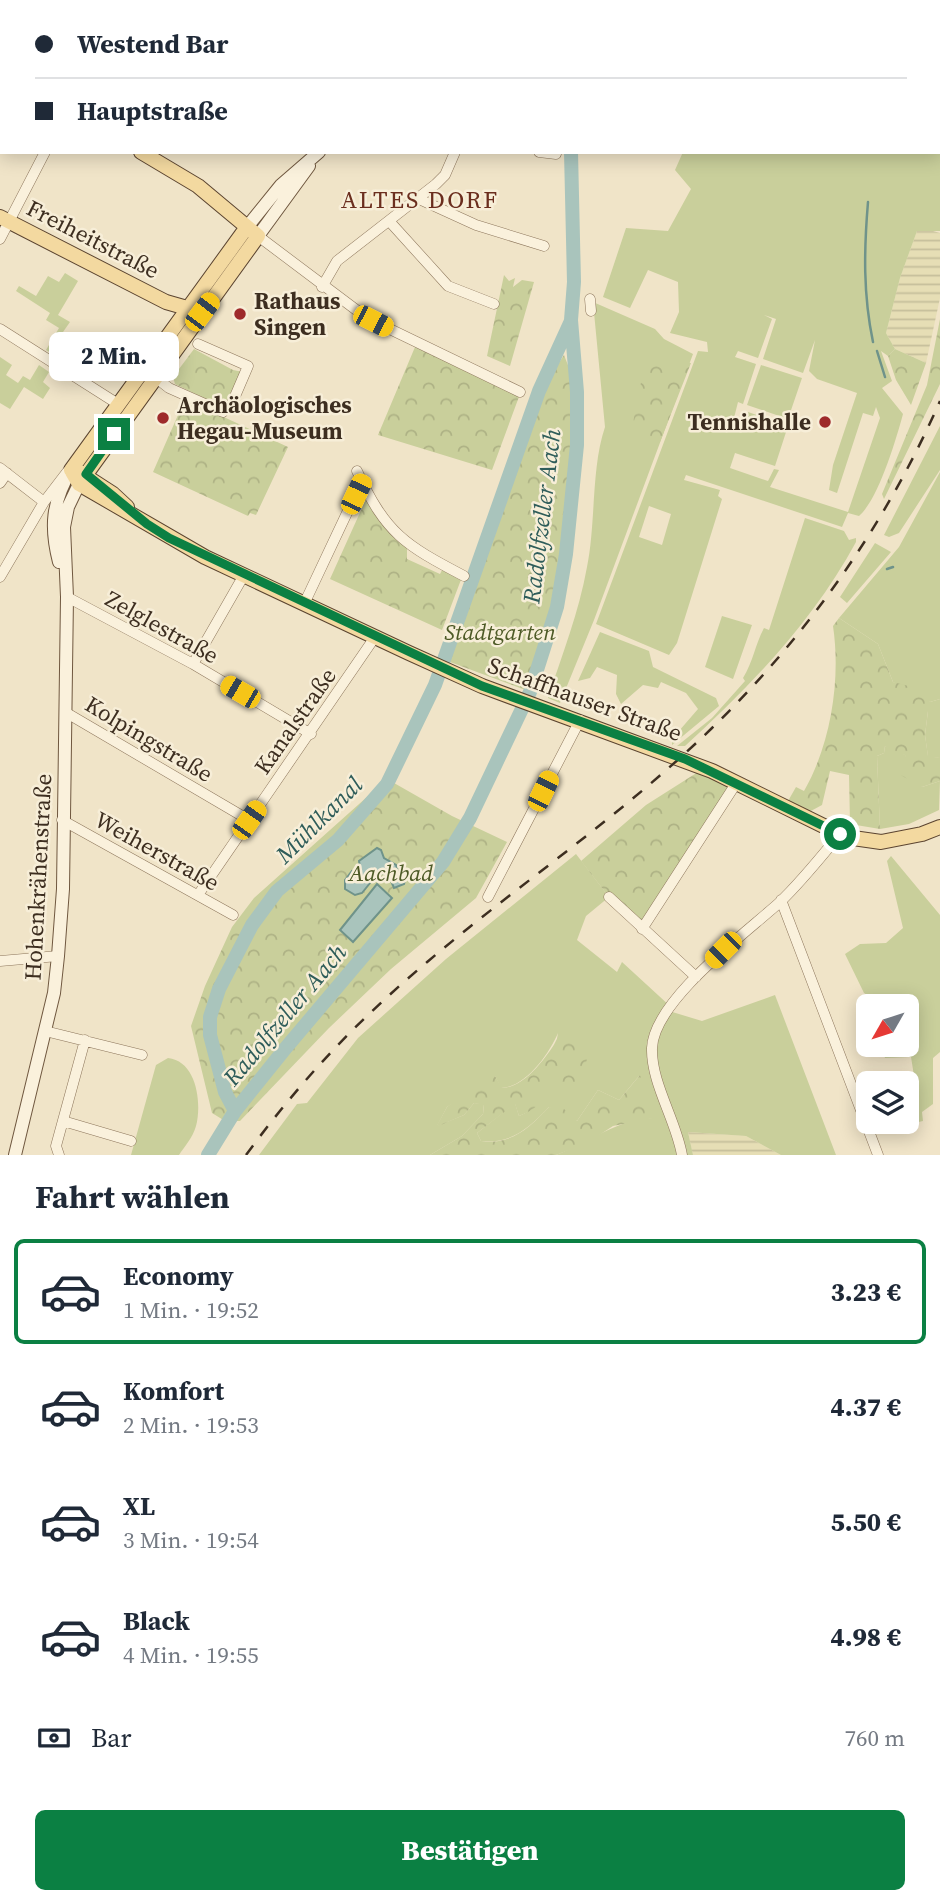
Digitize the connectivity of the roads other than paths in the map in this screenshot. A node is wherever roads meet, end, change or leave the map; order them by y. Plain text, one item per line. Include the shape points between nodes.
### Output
1 (44, 154) edge
2 (144, 154) edge
3 (317, 154) edge
4 (454, 154) edge
5 (550, 154) edge
6 (556, 155) dead end
7 (419, 199) junction
8 (5, 219) edge
9 (390, 222) junction
10 (252, 231) junction
11 (0, 239) edge
12 (544, 246) dead end
13 (321, 286) junction
14 (590, 299) dead end
15 (166, 302) junction
16 (494, 304) dead end
17 (186, 309) junction
18 (202, 312) junction
19 (591, 312) dead end
20 (172, 327) junction
21 (0, 329) edge
22 (198, 344) dead end
23 (155, 377) junction
24 (520, 392) dead end
25 (118, 404) junction
26 (71, 470) junction
27 (4, 471) edge
28 (83, 479) junction
29 (0, 482) edge
30 (48, 506) junction
31 (64, 527) junction
32 (244, 575) junction
33 (464, 576) dead end
34 (0, 577) edge
35 (67, 597) junction
36 (305, 602) junction
37 (375, 637) junction
38 (192, 664) junction
39 (65, 712) junction
40 (580, 720) junction
41 (311, 734) junction
42 (737, 782) junction
43 (62, 820) junction
44 (249, 820) junction
45 (940, 827) edge
46 (840, 834) junction
47 (198, 895) junction
48 (488, 897) dead end
49 (609, 897) dead end
50 (781, 901) junction
51 (233, 915) dead end
52 (642, 929) junction
53 (58, 956) junction
54 (0, 961) edge
55 (696, 977) junction
56 (45, 1031) junction
57 (85, 1040) junction
58 (142, 1055) dead end
59 (64, 1121) junction
60 (131, 1141) dead end
61 (15, 1155) edge
62 (59, 1155) edge
63 (682, 1155) edge
64 (878, 1155) edge

1 - 8 street
2 - 10 main road via 198,186
3 - 10 main road
4 - 7 street via 445,175
5 - 6 street
7 - 9 street
7 - 12 street via 476,225
8 - 11 street
8 - 15 main road, Freiheitstraße
9 - 13 street via 337,261
9 - 16 street via 448,286
10 - 13 street
10 - 17 main road
10 - 18 main road
13 - 24 street via 404,337
14 - 19 street
15 - 17 main road, Freiheitstraße
15 - 20 main road, Freiheitstraße
17 - 18 main road, Freiheitstraße
17 - 20 main road
18 - 23 main road
20 - 25 main road
21 - 25 street
22 - 23 street via 248,366 227,410 169,388
23 - 28 main road
25 - 26 main road
26 - 28 main road, Schaffhauser Straße
26 - 30 main road, Hohenkrähenstraße
27 - 29 street
27 - 30 street
28 - 31 main road, Hohenkrähenstraße via 68,507
28 - 32 main road, Schaffhauser Straße via 147,524
30 - 31 main road
30 - 34 street
30 - 35 main road, Hohenkrähenstraße
31 - 35 main road, Hohenkrähenstraße
32 - 36 main road, Schaffhauser Straße
32 - 38 street
33 - 36 street via 400,538 360,476
35 - 38 street, Zelglestraße
35 - 39 main road, Hohenkrähenstraße
36 - 37 main road, Schaffhauser Straße
37 - 40 main road, Schaffhauser Straße via 449,671
37 - 41 street, Kanalstraße
38 - 41 street, Zelglestraße
39 - 43 main road, Hohenkrähenstraße
39 - 44 street, Kolpingstraße
40 - 42 main road, Schaffhauser Straße
40 - 48 street
41 - 44 street, Kanalstraße
42 - 46 main road, Schaffhauser Straße
42 - 52 street
43 - 47 street, Weiherstraße
43 - 53 main road, Hohenkrähenstraße
44 - 47 street, Kanalstraße
45 - 46 main road, Schaffhauser Straße via 881,842
46 - 50 street
47 - 51 street, Weiherstraße
49 - 52 street
50 - 55 street
50 - 64 street
52 - 55 street
53 - 54 street
53 - 56 main road, Hohenkrähenstraße
55 - 63 street via 668,1011 652,1046
56 - 57 street
56 - 61 main road, Hohenkrähenstraße
57 - 58 street
57 - 59 street
59 - 60 street
59 - 62 street via 56,1146

